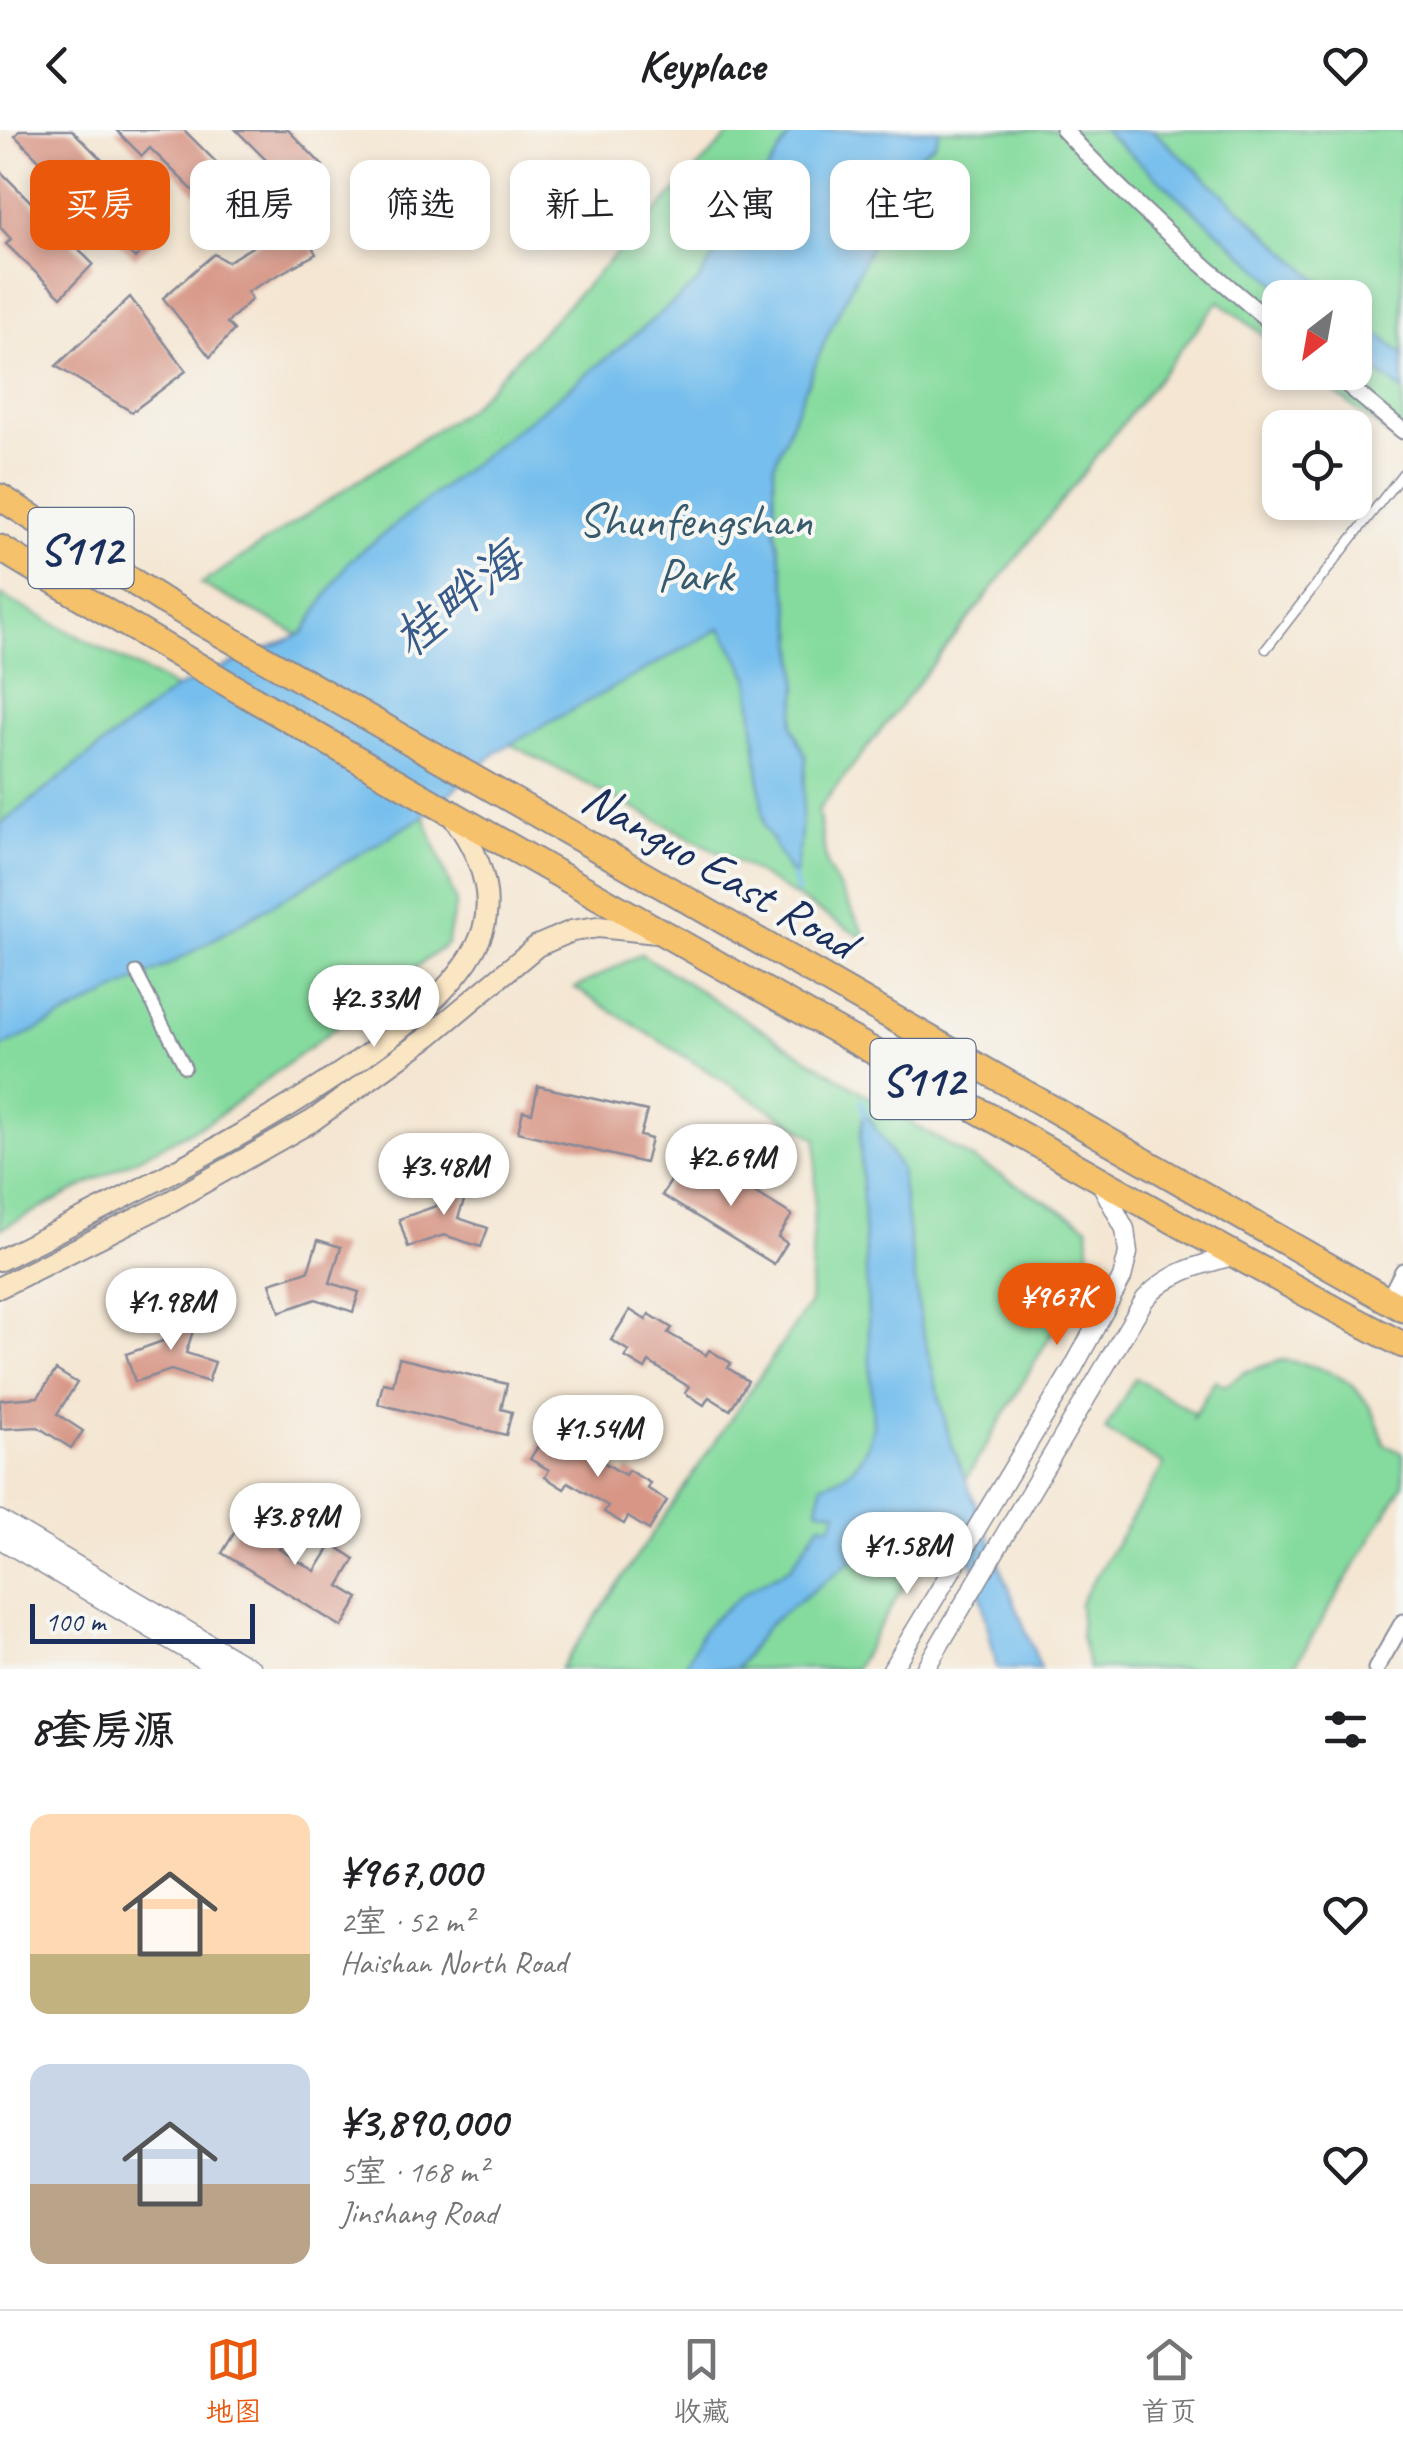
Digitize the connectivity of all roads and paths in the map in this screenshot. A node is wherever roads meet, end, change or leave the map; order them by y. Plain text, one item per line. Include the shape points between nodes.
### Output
1 (1064, 130) edge
2 (1262, 315) edge
3 (1354, 390) edge
4 (1403, 431) edge
5 (1403, 473) edge
6 (0, 496) edge
7 (0, 548) edge
8 (1266, 649) dead end
9 (446, 808) junction
10 (664, 934) junction
11 (136, 972) dead end
12 (185, 1067) dead end
13 (322, 1084) junction
14 (355, 1092) junction
15 (1097, 1177) junction
16 (1233, 1256) junction
17 (0, 1260) edge
18 (1403, 1271) edge
19 (0, 1287) edge
20 (1395, 1304) edge
21 (1403, 1345) edge
22 (0, 1520) edge
23 (0, 1539) edge
24 (1403, 1622) edge
25 (218, 1669) edge
26 (252, 1669) edge
27 (892, 1669) edge
28 (924, 1669) edge
29 (1376, 1669) edge

1 - 2 street
3 - 4 street
5 - 8 lane
6 - 20 highway, Nanguo East Road / S112 via 162,600
7 - 9 highway, Nanguo East Road / S112
9 - 10 highway, Nanguo East Road / S112
9 - 13 main road via 483,874 487,907 473,952 425,1009
10 - 14 main road via 598,927 554,937
10 - 15 highway, Nanguo East Road / S112
11 - 12 street
13 - 14 main road via 360,1071 364,1076
13 - 17 main road via 216,1148
14 - 19 main road via 240,1164
15 - 16 highway, Nanguo East Road / S112
15 - 27 street via 1125,1229 1122,1278
16 - 21 highway, Nanguo East Road / S112
16 - 28 street via 1174,1274 1145,1299
18 - 20 street
22 - 26 street
23 - 25 street
24 - 29 street

